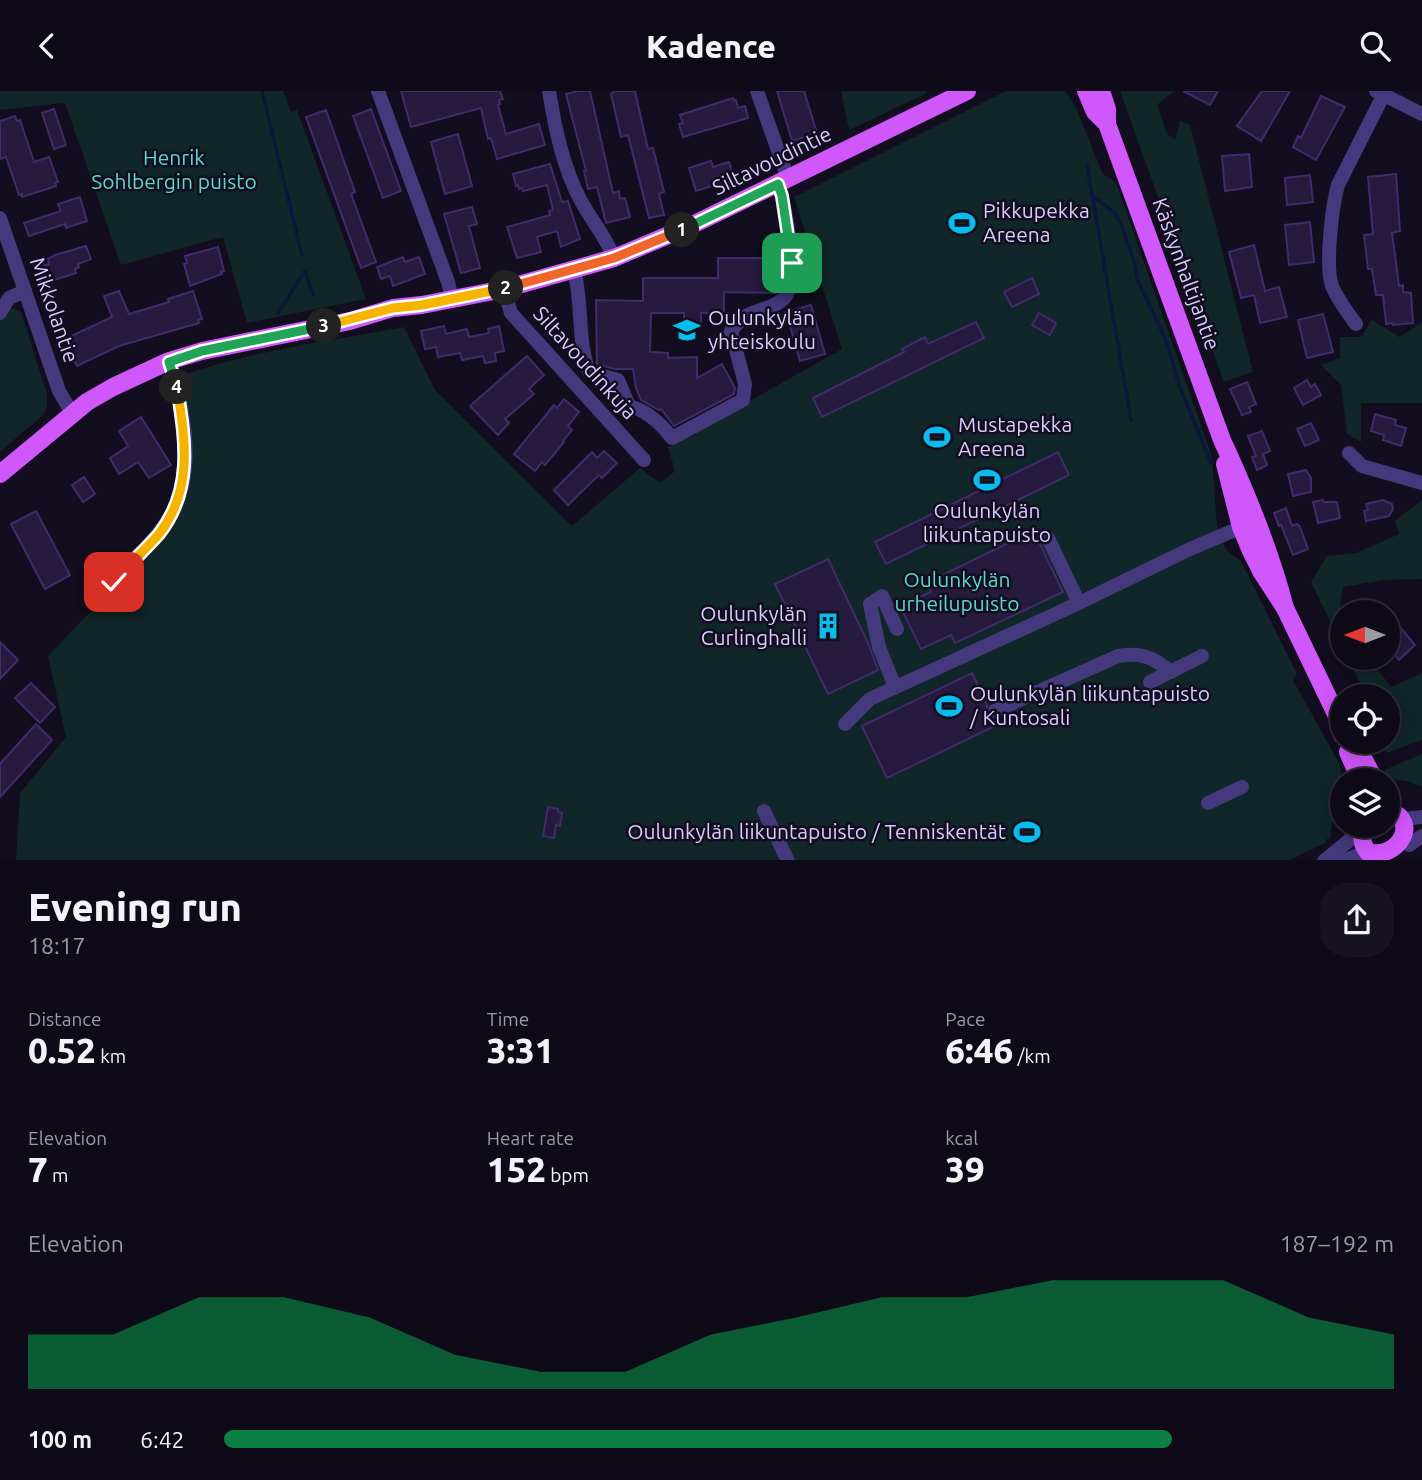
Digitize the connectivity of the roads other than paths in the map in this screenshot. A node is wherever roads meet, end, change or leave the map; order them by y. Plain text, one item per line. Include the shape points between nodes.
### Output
1 (378, 91) edge
2 (549, 91) edge
3 (757, 91) edge
4 (967, 91) edge
5 (1086, 91) edge
6 (1101, 91) edge
7 (1380, 93) edge
8 (1422, 114) edge
9 (1107, 124) junction
10 (783, 182) junction
11 (0, 218) edge
12 (614, 258) junction
13 (574, 270) junction
14 (504, 289) junction
15 (25, 291) junction
16 (452, 299) junction
17 (0, 313) edge
18 (1356, 324) dead end
19 (169, 362) junction
20 (629, 406) junction
21 (72, 413) junction
22 (614, 427) junction
23 (1349, 453) dead end
24 (644, 460) dead end
25 (0, 474) edge
26 (1422, 482) edge
27 (1249, 524) junction
28 (1048, 538) dead end
29 (114, 582) dead end
30 (1079, 603) junction
31 (897, 629) dead end
32 (1202, 656) dead end
33 (1171, 671) junction
34 (1150, 682) dead end
35 (895, 687) junction
36 (1330, 700) edge
37 (995, 711) dead end
38 (845, 724) dead end
39 (1242, 787) dead end
40 (1208, 803) dead end
41 (764, 811) dead end
42 (1400, 812) edge
43 (1350, 838) edge
44 (1363, 838) edge
45 (1412, 848) edge
46 (1370, 854) junction
47 (788, 860) edge
48 (1324, 860) edge
49 (1344, 860) edge

1 - 16 street
2 - 12 street via 573,186
3 - 10 street
4 - 10 main road, Siltavoudintie
5 - 9 main road, Käskynhaltijantie via 1095,112
6 - 9 main road, Käskynhaltijantie
7 - 8 street
7 - 18 street via 1334,201 1330,276
9 - 27 main road, Käskynhaltijantie
10 - 12 main road, Siltavoudintie
10 - 20 street via 792,263 789,291 777,303 744,317 731,331 745,384 743,400 672,438 639,408
11 - 15 street, Mikkolantie
12 - 13 main road, Siltavoudintie
13 - 14 main road, Siltavoudintie
13 - 20 street via 582,353 589,372 618,380
14 - 16 main road, Siltavoudintie
14 - 22 street, Siltavoudinkuja via 512,313
15 - 17 street via 9,298
15 - 21 street, Mikkolantie
16 - 19 main road, Siltavoudintie via 393,308
19 - 21 main road, Siltavoudintie via 113,387
19 - 29 street via 184,431 183,485 168,521
20 - 22 street
21 - 25 main road, Siltavoudintie
22 - 24 street, Siltavoudinkuja
23 - 26 street via 1362,466
27 - 30 street
27 - 36 main road, Käskynhaltijantie via 1276,571 1285,608
28 - 30 street
30 - 35 street
31 - 35 street via 882,596 870,604 879,647
32 - 33 street
33 - 34 street
33 - 37 street via 1146,655 1118,656
35 - 38 street via 870,699
39 - 40 street
41 - 47 street
42 - 45 main road via 1411,833
43 - 48 street
44 - 46 main road
45 - 46 main road via 1386,860
46 - 49 street

